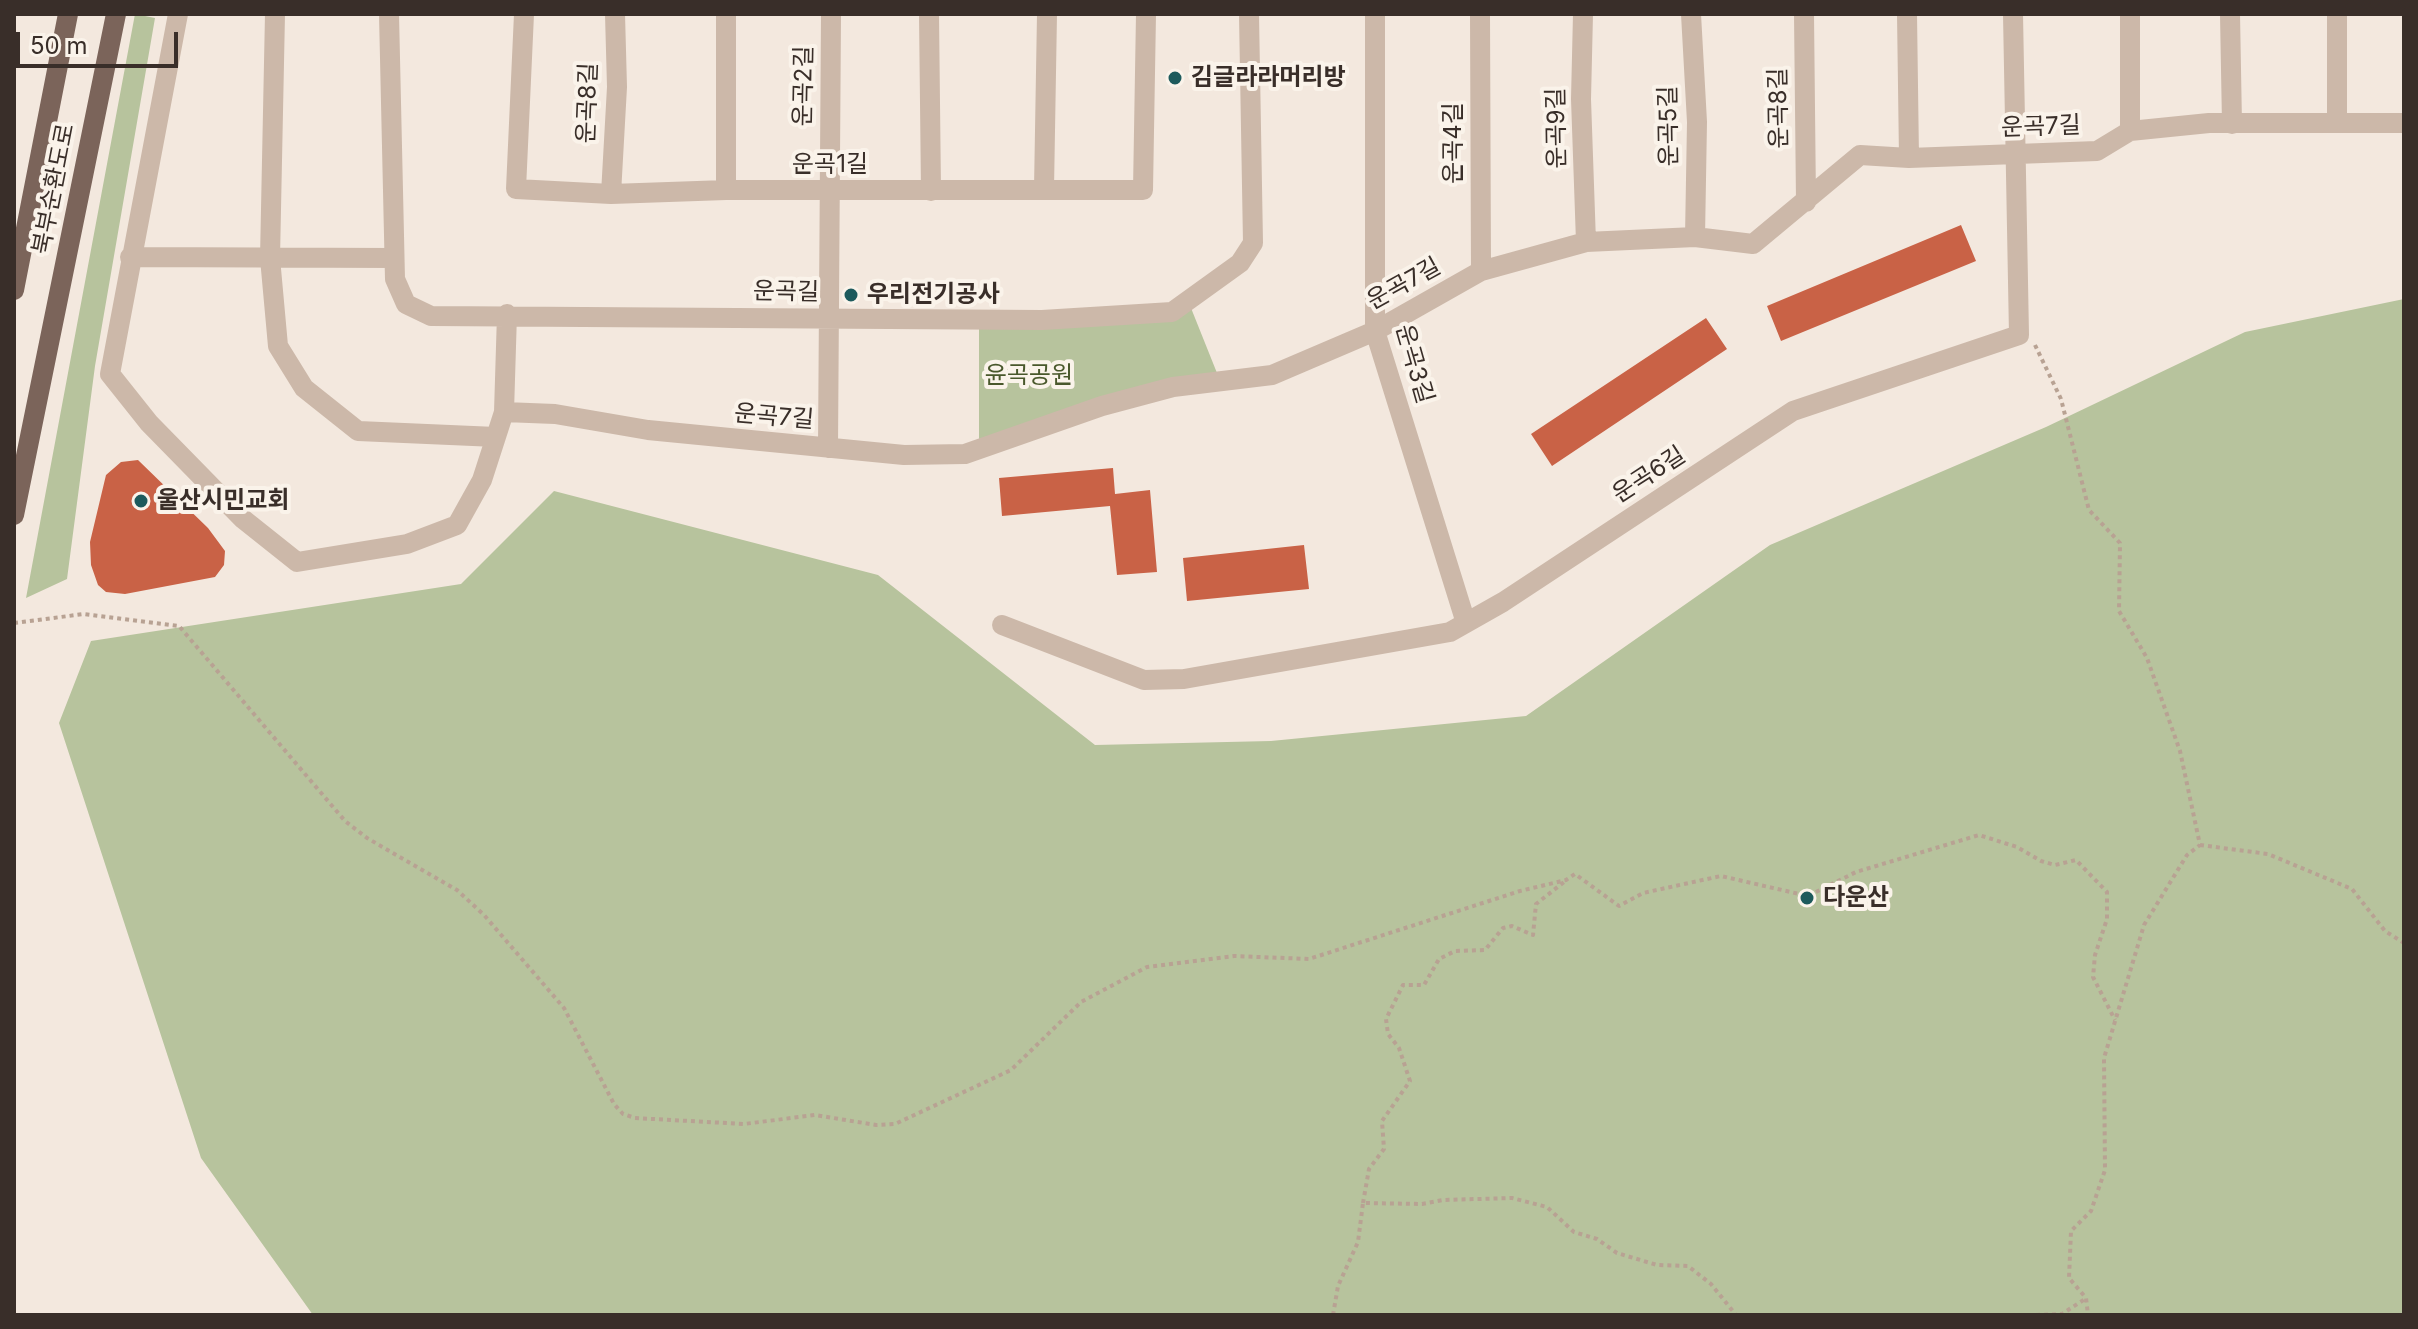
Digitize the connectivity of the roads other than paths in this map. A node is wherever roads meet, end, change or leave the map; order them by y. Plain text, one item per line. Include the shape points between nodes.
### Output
1 (116, 14) edge
2 (178, 14) edge
3 (275, 14) edge
4 (389, 14) edge
5 (524, 14) edge
6 (615, 14) edge
7 (726, 14) edge
8 (831, 14) edge
9 (929, 14) edge
10 (1047, 14) edge
11 (1146, 14) edge
12 (1249, 14) edge
13 (1375, 14) edge
14 (1480, 14) edge
15 (1583, 14) edge
16 (1691, 14) edge
17 (1804, 14) edge
18 (1907, 14) edge
19 (2013, 14) edge
20 (2130, 14) edge
21 (2230, 14) edge
22 (2337, 14) edge
23 (64, 20) edge
24 (2337, 120) junction
25 (2404, 123) edge
26 (2232, 124) junction
27 (2130, 131) junction
28 (2017, 154) junction
29 (1909, 158) junction
30 (1044, 189) junction
31 (726, 190) junction
32 (931, 191) junction
33 (828, 192) junction
34 (611, 194) junction
35 (1806, 202) junction
36 (1695, 237) junction
37 (1586, 242) junction
38 (130, 257) junction
39 (270, 258) junction
40 (394, 258) junction
41 (1481, 271) junction
42 (14, 290) edge
43 (507, 314) junction
44 (827, 319) junction
45 (1375, 331) junction
46 (504, 412) junction
47 (496, 437) junction
48 (828, 448) junction
49 (14, 515) edge
50 (1466, 623) junction
51 (1002, 625) dead end

1 - 49 main road, 북부순환도로
2 - 38 street
3 - 39 street
4 - 40 street, 운곡길
5 - 34 street, 운곡1길 via 516,189
6 - 34 street, 운곡8길
7 - 31 street
8 - 33 street, 운곡2길
9 - 32 street
10 - 30 street
11 - 30 street, 운곡1길 via 1143,190
12 - 44 street, 운곡길 via 1253,243 1240,263 1172,312 1042,320
13 - 45 street, 운곡3길
14 - 41 street, 운곡4길
15 - 37 street, 운곡9길
16 - 36 street, 운곡5길 via 1697,122
17 - 35 street, 운곡8길
18 - 29 street
19 - 28 street
20 - 27 street
21 - 26 street
22 - 24 street
23 - 42 main road, 북부순환도로
24 - 25 street, 운곡7길
24 - 26 street, 운곡7길
26 - 27 street, 운곡7길
27 - 28 street, 운곡7길 via 2097,151
28 - 29 street, 운곡7길
28 - 50 street, 운곡6길 via 2019,335 1793,411
29 - 35 street, 운곡7길 via 1860,155
30 - 32 street, 운곡1길
31 - 33 street, 운곡1길
31 - 34 street, 운곡1길
32 - 33 street, 운곡1길
33 - 44 street, 운곡2길
35 - 36 street, 운곡7길 via 1753,244
36 - 37 street, 운곡7길
37 - 41 street, 운곡7길
38 - 39 street
38 - 47 street via 110,374 149,423 232,508 297,562 407,544 457,525 482,480
39 - 40 street
39 - 47 street via 278,346 304,388 325,405 358,431
40 - 43 street, 운곡길 via 395,279 406,304 431,316
41 - 45 street, 운곡7길
43 - 44 street, 운곡길
43 - 46 street
44 - 48 street, 운곡2길
45 - 48 street, 운곡7길 via 1272,375 1173,387 965,454
45 - 50 street, 운곡3길
46 - 47 street
46 - 48 street, 운곡7길
50 - 51 street, 운곡6길 via 1450,632 1230,671 1144,680

